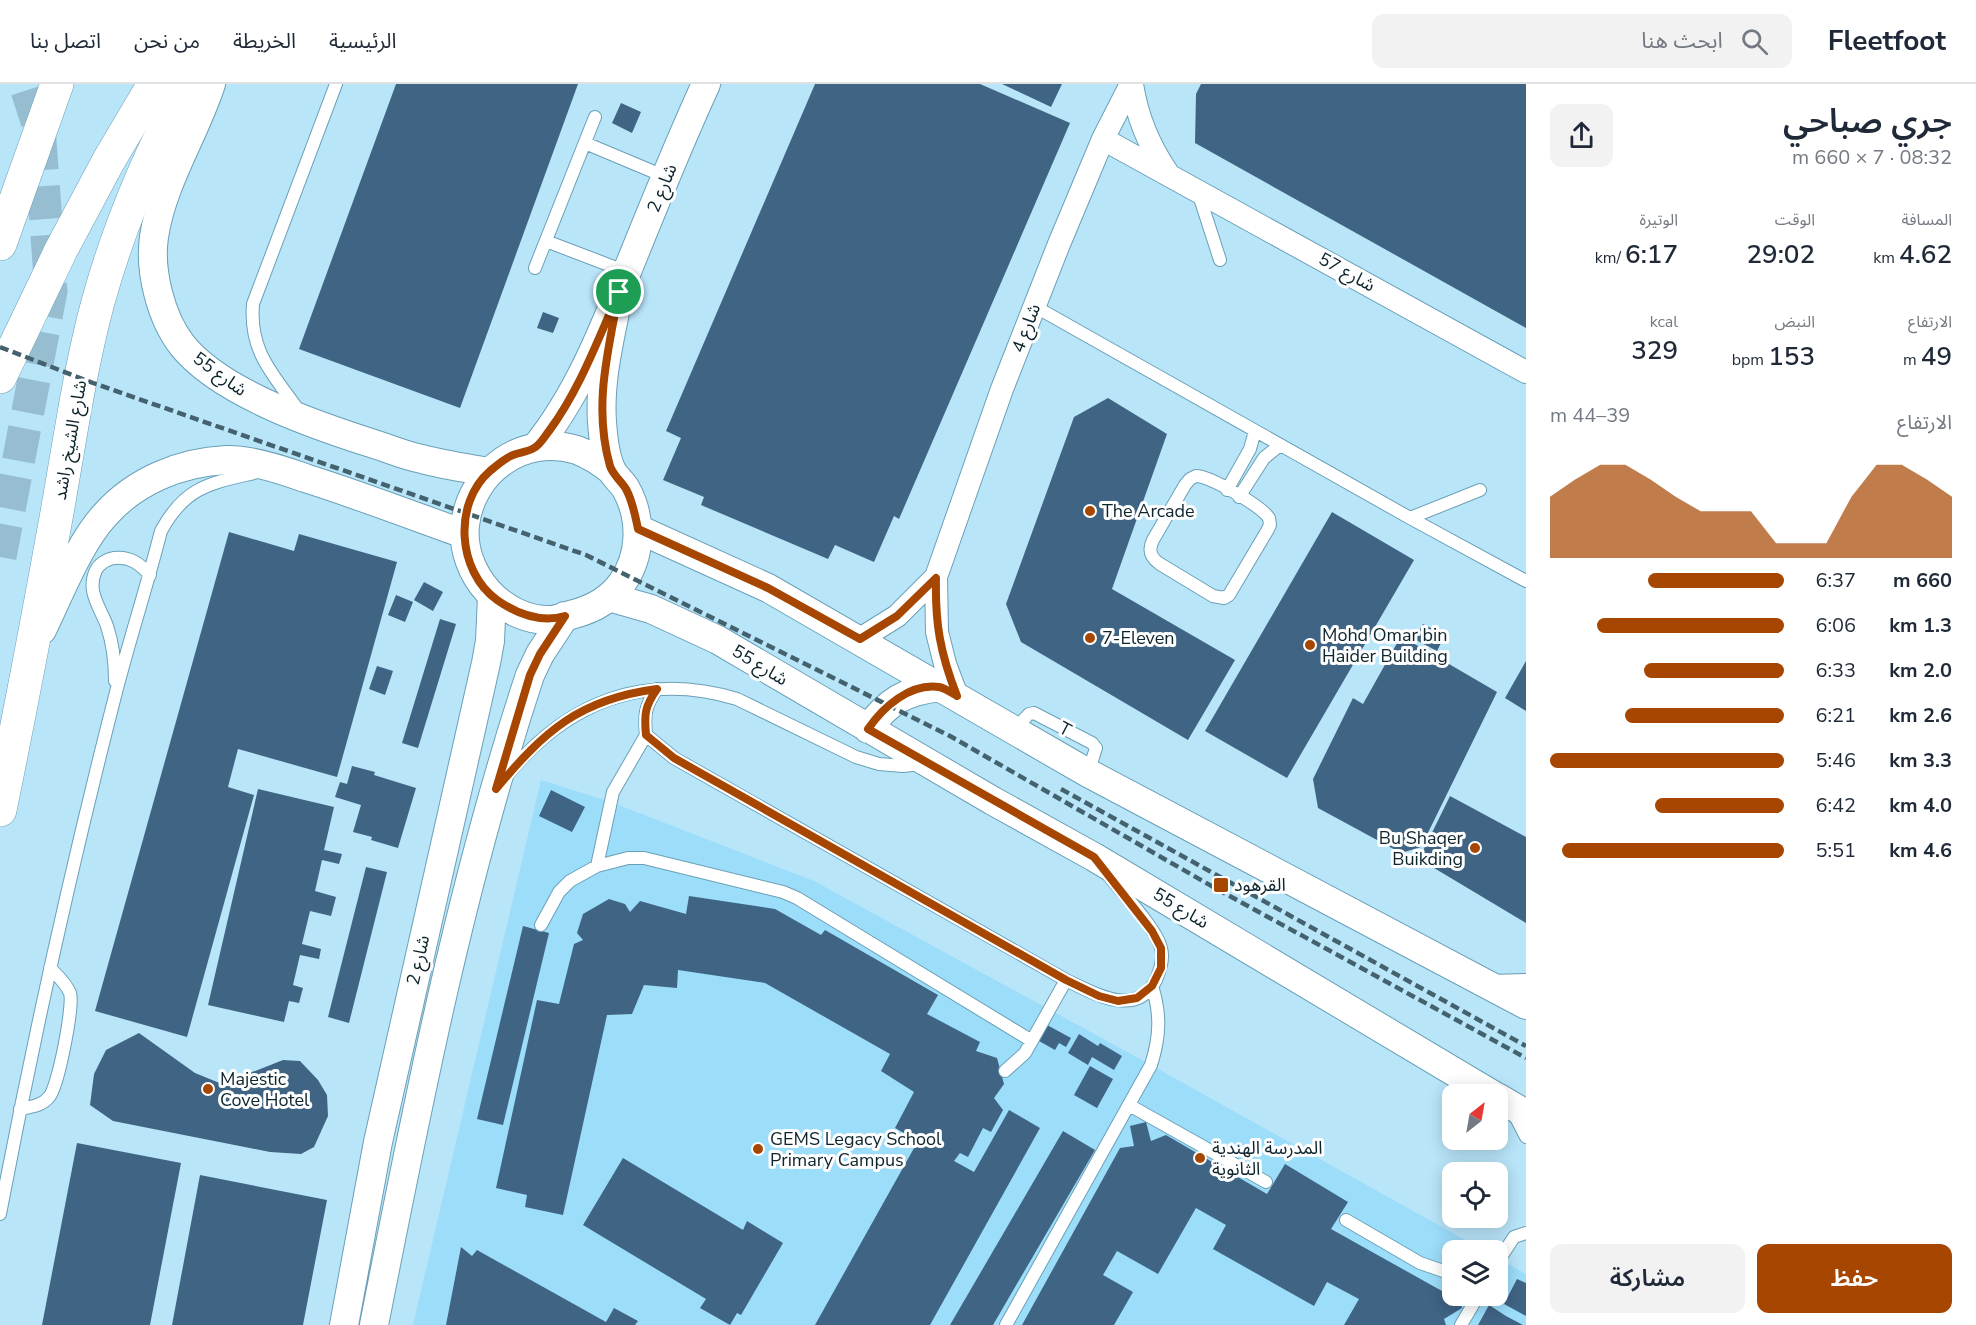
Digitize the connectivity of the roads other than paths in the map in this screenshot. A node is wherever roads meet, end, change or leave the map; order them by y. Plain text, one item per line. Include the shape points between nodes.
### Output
1 (57, 84) edge
2 (154, 84) edge
3 (188, 84) edge
4 (211, 84) edge
5 (336, 84) edge
6 (706, 84) edge
7 (1131, 84) edge
8 (595, 117) dead end
9 (1103, 139) junction
10 (585, 143) junction
11 (1168, 173) junction
12 (666, 177) junction
13 (1198, 190) junction
14 (546, 241) junction
15 (0, 244) edge
16 (1220, 260) dead end
17 (535, 268) dead end
18 (623, 282) junction
19 (1034, 306) junction
20 (1526, 372) edge
21 (0, 377) edge
22 (305, 420) junction
23 (1255, 431) junction
24 (1280, 446) junction
25 (536, 447) junction
26 (274, 468) junction
27 (612, 471) junction
28 (489, 472) junction
29 (1227, 490) junction
30 (1480, 490) dead end
31 (1239, 497) junction
32 (1410, 518) junction
33 (638, 529) junction
34 (464, 534) junction
35 (150, 575) junction
36 (936, 578) junction
37 (1526, 581) edge
38 (492, 596) junction
39 (609, 597) junction
40 (565, 616) junction
41 (860, 639) junction
42 (32, 651) junction
43 (657, 689) junction
44 (948, 691) junction
45 (115, 694) junction
46 (868, 729) junction
47 (646, 735) junction
48 (927, 763) junction
49 (496, 789) junction
50 (0, 810) edge
51 (1094, 857) junction
52 (597, 866) junction
53 (541, 925) dead end
54 (50, 968) junction
55 (1066, 980) junction
56 (1526, 985) edge
57 (1152, 986) junction
58 (1490, 986) junction
59 (1526, 1005) edge
60 (1032, 1041) junction
61 (1005, 1071) dead end
62 (1510, 1100) edge
63 (1129, 1105) junction
64 (20, 1109) junction
65 (1526, 1137) edge
66 (1266, 1182) dead end
67 (0, 1214) edge
68 (1346, 1220) dead end
69 (1526, 1233) edge
70 (1508, 1246) edge
71 (1442, 1271) edge
72 (1472, 1306) edge
73 (344, 1325) edge
74 (374, 1325) edge
75 (1006, 1325) edge
76 (1461, 1325) edge

1 - 15 main road
2 - 21 main road via 66,240
3 - 42 main road, شارع الشيخ راشد via 134,196 98,303
4 - 22 street, شارع 55 via 162,202 154,239 154,276 164,312 182,345 204,367 247,395
5 - 22 lane via 259,286 251,322 261,357
6 - 12 street, شارع 2
7 - 9 street, شارع 4
7 - 11 street, شارع 57 via 1139,121
8 - 10 lane
9 - 11 street, شارع 57
9 - 19 street, شارع 4
10 - 12 lane
10 - 14 lane
11 - 13 street, شارع 57
12 - 18 street, شارع 2
13 - 16 lane
13 - 20 street, شارع 57
14 - 17 lane
14 - 18 lane
18 - 25 street, شارع 2 via 572,396
18 - 27 street, شارع 2 via 601,400 605,448
19 - 23 lane
19 - 36 street, شارع 4
22 - 28 street, شارع 55 via 420,459
23 - 24 lane
23 - 29 lane via 1250,449
24 - 31 lane via 1263,458
24 - 32 lane
25 - 27 street via 576,450 596,458
25 - 28 street via 510,456
26 - 34 street
26 - 35 lane via 211,484 181,502 161,531
26 - 42 street via 227,460 181,466 140,485 104,515 79,553
27 - 33 street via 630,498
28 - 34 street via 475,490
29 - 31 lane
29 - 31 lane via 1203,476 1190,479 1150,546 1153,560 1218,598 1229,595 1270,525 1265,513
30 - 32 lane
32 - 37 lane
33 - 39 street via 631,566
33 - 41 street via 768,588
34 - 38 street via 467,557
35 - 45 lane
35 - 45 lane via 127,558 112,558 99,565 92,579 93,595 107,627 115,660
36 - 41 street, شارع 4 via 897,616
36 - 44 street, شارع 4 via 937,632
38 - 40 street via 531,617 553,620
38 - 73 street, شارع 2 via 486,663 378,1142
39 - 40 street via 593,609
39 - 46 street, شارع 55 via 651,609 718,640
40 - 49 street, شارع 2 via 530,675
41 - 44 street
42 - 50 main road, شارع الشيخ راشد
43 - 47 lane via 647,703
43 - 48 lane via 698,689 737,699 871,762 903,766
43 - 49 lane via 612,698 562,722 524,755
44 - 46 street via 918,689 898,698 881,711
44 - 58 street via 1088,773
45 - 54 lane
46 - 48 street, شارع 55
47 - 52 lane via 613,792
47 - 55 lane via 674,758
48 - 51 street, شارع 55
49 - 74 street, شارع 2 via 456,937
51 - 57 lane via 1161,948 1161,968
51 - 62 street, شارع 55
52 - 53 lane via 559,892
52 - 60 lane via 644,858 783,892 813,906
54 - 64 lane
54 - 64 lane via 66,985 72,1000 55,1088 41,1104
55 - 57 lane via 1118,1001 1137,998
55 - 60 lane
56 - 58 street
57 - 63 lane via 1160,1019 1158,1036 1151,1065
58 - 59 street
60 - 61 lane
62 - 65 lane
63 - 66 lane
63 - 75 lane
64 - 67 lane
68 - 71 lane via 1420,1263
69 - 70 lane via 1514,1237
72 - 76 lane

